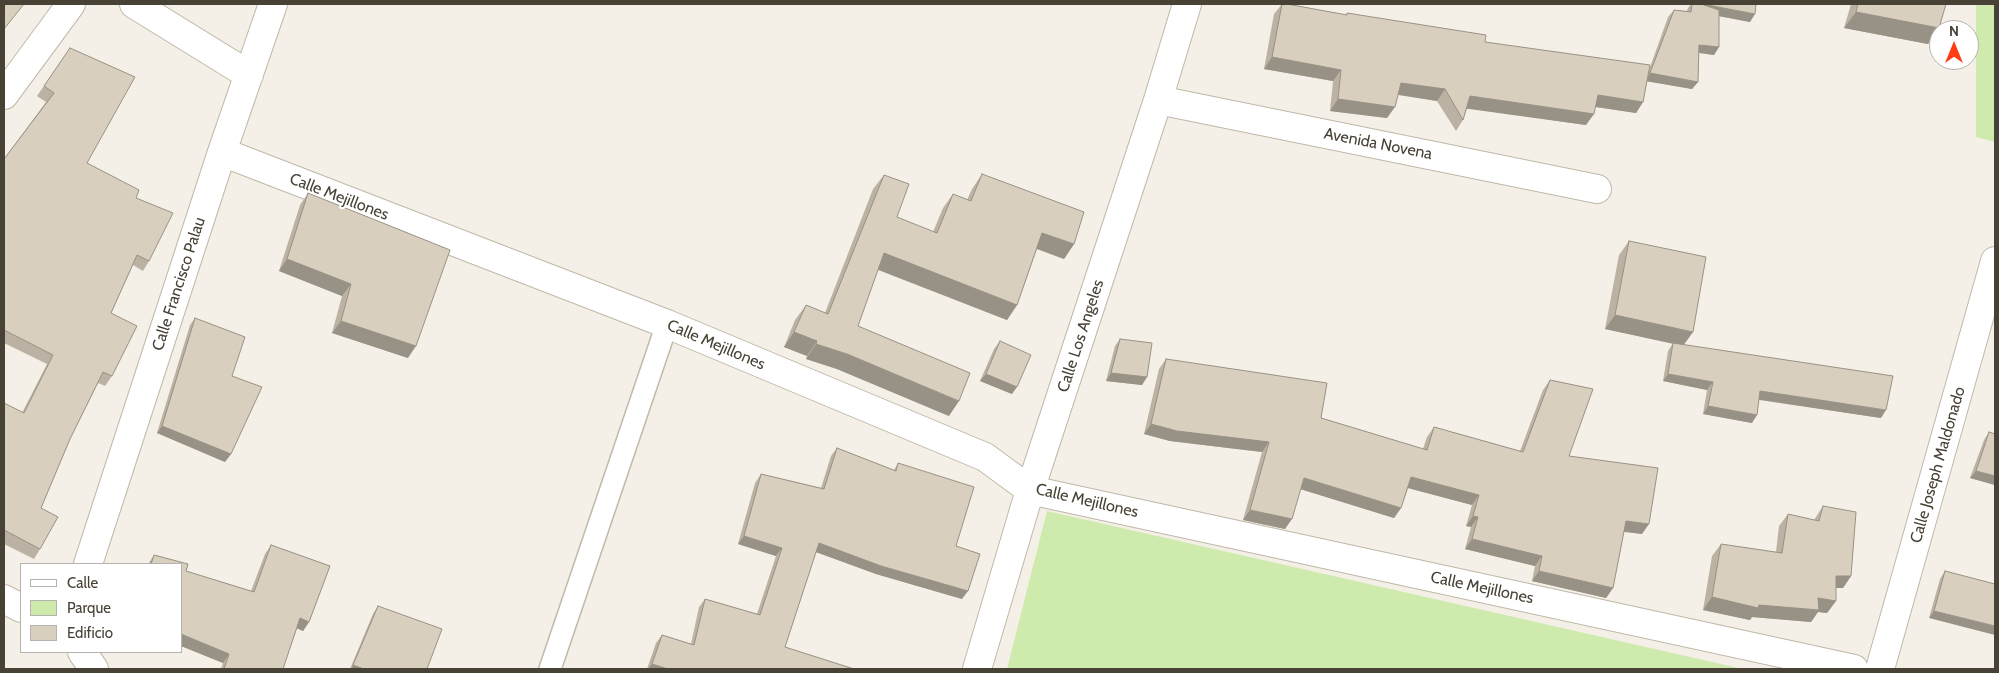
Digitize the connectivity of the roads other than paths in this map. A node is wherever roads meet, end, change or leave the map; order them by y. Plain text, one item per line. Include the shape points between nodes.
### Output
1 (71, 4) edge
2 (134, 4) edge
3 (273, 4) edge
4 (1187, 4) edge
5 (248, 75) junction
6 (4, 95) edge
7 (1158, 100) junction
8 (222, 152) junction
9 (1597, 189) dead end
10 (1995, 261) edge
11 (1989, 303) edge
12 (666, 324) junction
13 (1030, 490) junction
14 (88, 563) edge
15 (4, 599) edge
16 (20, 607) edge
17 (83, 653) edge
18 (94, 669) edge
19 (550, 669) edge
20 (977, 669) edge
21 (1854, 669) edge
22 (1880, 669) edge

1 - 6 street
2 - 5 street
3 - 5 street, Calle Francisco Palau
4 - 7 street, Calle Los Angeles
5 - 8 street, Calle Francisco Palau
7 - 9 street, Avenida Novena
7 - 13 street, Calle Los Angeles
8 - 12 street, Calle Mejillones
8 - 14 street, Calle Francisco Palau
10 - 11 street, Calle Joseph Maldonado
11 - 22 street, Calle Joseph Maldonado
12 - 13 street, Calle Mejillones via 985,457
12 - 19 lane
13 - 20 street, Calle Los Angeles
13 - 21 street, Calle Mejillones
15 - 16 street
17 - 18 street

